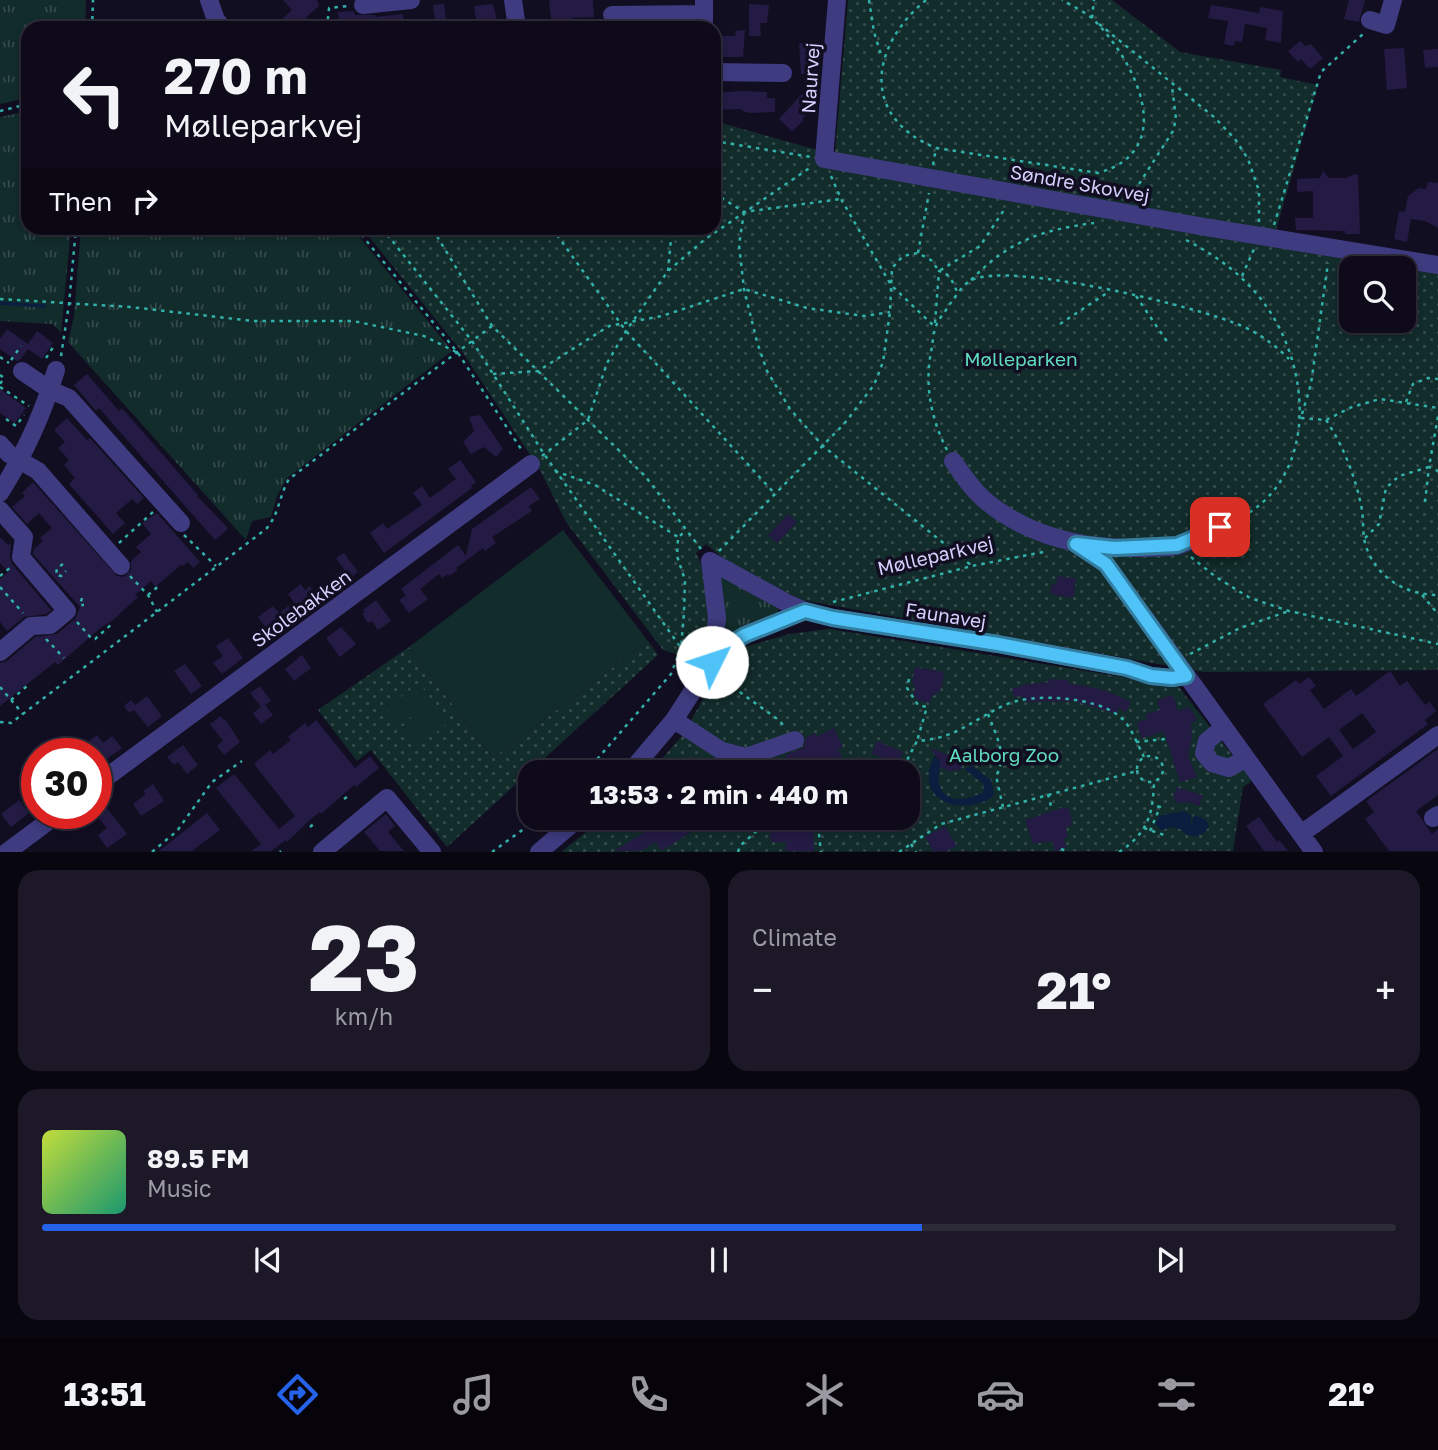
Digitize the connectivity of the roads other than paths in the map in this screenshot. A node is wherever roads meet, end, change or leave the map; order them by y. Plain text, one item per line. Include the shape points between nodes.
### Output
1 (209, 0) edge
2 (411, 0) edge
3 (513, 0) edge
4 (837, 0) edge
5 (1393, 0) edge
6 (363, 5) road end
7 (704, 14) edge
8 (612, 15) dead end
9 (217, 21) edge
10 (516, 21) edge
11 (1373, 21) road end
12 (721, 72) edge
13 (783, 73) dead end
14 (824, 159) joint
15 (1438, 265) edge
16 (16, 367) road end
17 (49, 367) road end
18 (50, 390) junction
19 (0, 444) edge
20 (537, 459) road end
21 (20, 460) junction
22 (953, 461) road end
23 (0, 494) edge
24 (0, 510) edge
25 (1220, 527) road end
26 (182, 528) road end
27 (1076, 544) junction
28 (121, 566) road end
29 (805, 611) junction
30 (0, 652) edge
31 (710, 665) junction
32 (1181, 669) junction
33 (674, 720) junction
34 (1223, 728) junction
35 (1438, 735) edge
36 (795, 740) road end
37 (1246, 758) junction
38 (640, 760) edge
39 (112, 773) edge
40 (38, 829) edge
41 (565, 830) edge
42 (1301, 834) junction
43 (7, 852) edge
44 (322, 852) edge
45 (432, 852) edge
46 (539, 852) edge
47 (1314, 852) edge

1 - 9 street
2 - 6 street
3 - 10 street
4 - 14 street, Naurvej
5 - 11 street via 1386,25
7 - 8 street
12 - 13 street
14 - 15 street, Søndre Skovvej
16 - 18 street
17 - 18 street
18 - 21 street
18 - 26 street via 69,398
19 - 21 street
20 - 39 street, Skolebakken
21 - 23 street
21 - 28 street via 38,471
22 - 27 street, Mølleparkvej via 985,501 1010,518 1041,534
24 - 30 street via 24,537 21,557 76,608
25 - 27 street, Mølleparkvej via 1177,545 1114,548
27 - 32 street, Mølleparkvej via 1106,564
29 - 31 street via 745,635
29 - 31 street via 710,561 717,618
29 - 32 street, Faunavej via 1151,676 1172,678
31 - 33 street
32 - 34 street, Mølleparkvej
33 - 36 street via 722,751 746,757
33 - 38 street
34 - 37 street, Mølleparkvej
34 - 37 street via 1207,741 1204,753 1212,763 1229,768
35 - 42 street
37 - 42 street, Mølleparkvej
40 - 43 street
41 - 46 street
42 - 47 street, Mølleparkvej
44 - 45 street via 387,798

